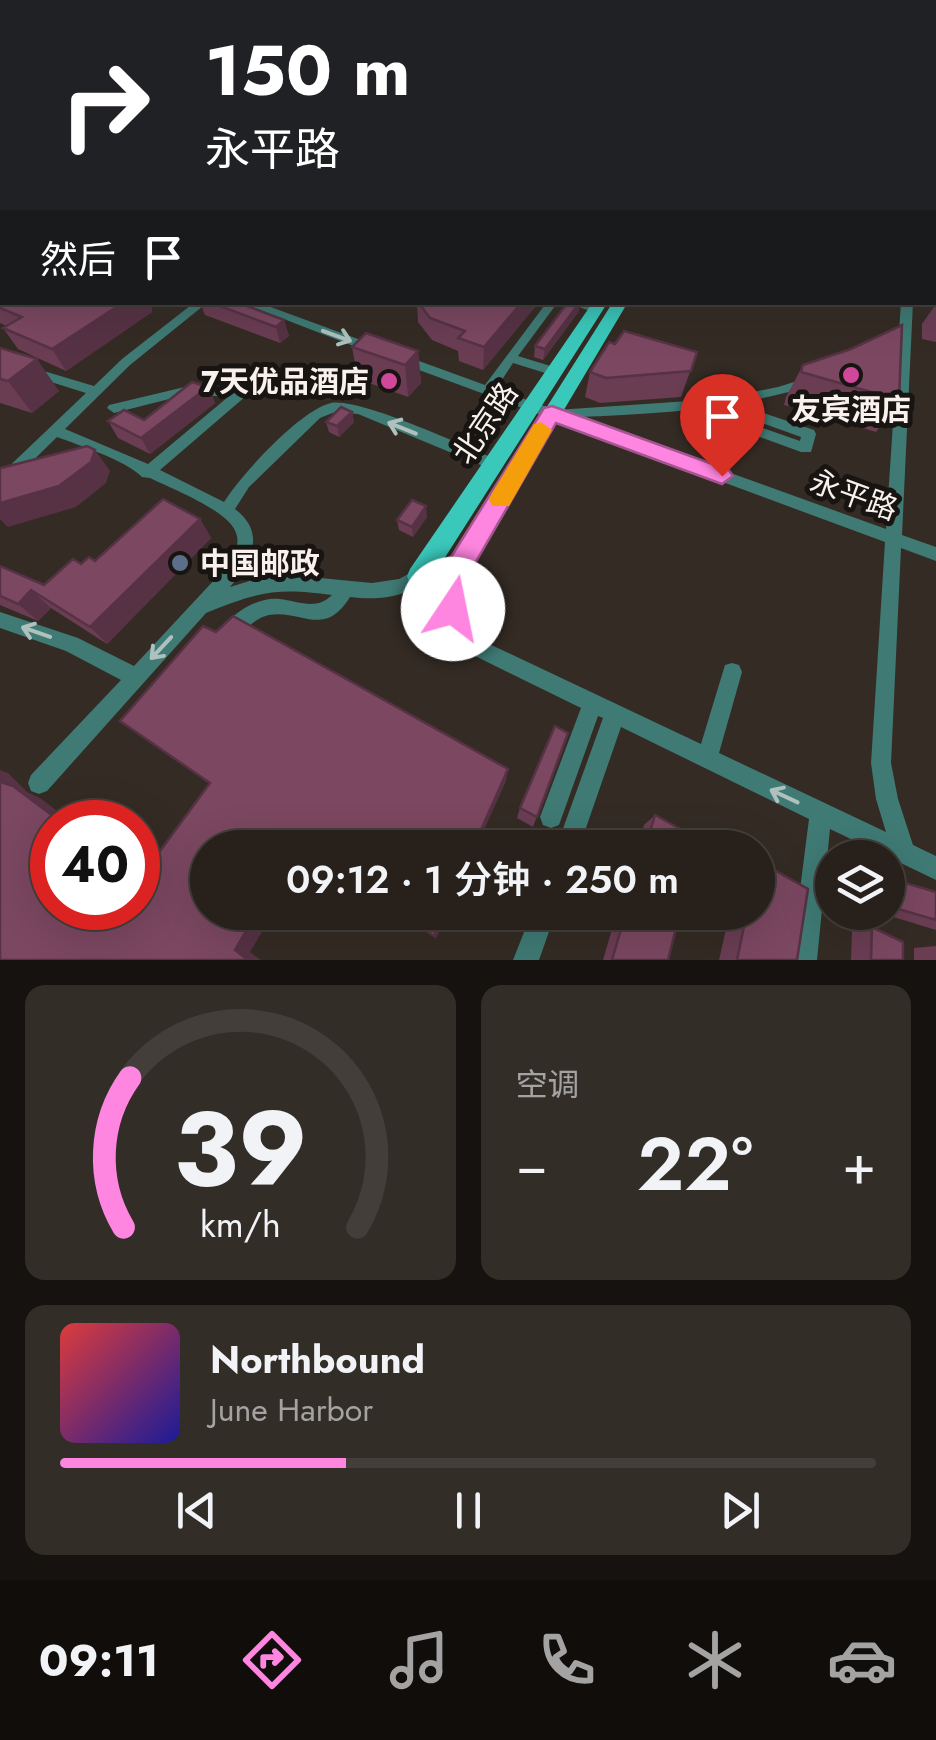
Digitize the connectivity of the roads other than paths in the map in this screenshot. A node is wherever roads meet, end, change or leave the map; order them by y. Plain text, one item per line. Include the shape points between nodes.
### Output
1 (200, 305) edge
2 (254, 305) edge
3 (552, 305) edge
4 (619, 305) edge
5 (907, 305) edge
6 (598, 306) edge
7 (904, 322) junction
8 (890, 340) edge
9 (510, 358) junction
10 (0, 362) edge
11 (555, 372) junction
12 (817, 378) edge
13 (96, 390) junction
14 (488, 391) junction
15 (731, 399) junction
16 (114, 408) dead end
17 (542, 410) junction
18 (742, 415) dead end
19 (58, 432) junction
20 (492, 464) junction
21 (147, 473) junction
22 (0, 484) edge
23 (226, 510) junction
24 (892, 538) junction
25 (936, 554) edge
26 (462, 561) junction
27 (425, 567) junction
28 (347, 588) junction
29 (195, 611) junction
30 (0, 620) edge
31 (226, 637) edge
32 (732, 672) dead end
33 (135, 677) junction
34 (593, 703) junction
35 (615, 714) junction
36 (707, 759) junction
37 (39, 783) dead end
38 (821, 813) junction
39 (551, 817) dead end
40 (573, 830) edge
41 (878, 840) edge
42 (900, 840) edge
43 (905, 852) edge
44 (936, 868) edge
45 (537, 930) edge
46 (526, 960) edge
47 (804, 960) edge

1 - 13 street
2 -> 14 street, 永平路
3 - 9 street
4 - 17 main road, 北京路
5 - 7 street
6 - 11 main road, 北京路
7 - 8 street
7 - 24 street
9 - 11 street
9 - 14 street
10 - 13 street
11 - 17 main road, 北京路
12 - 15 street
13 - 19 street
14 - 17 street, 永平路
15 - 17 street
15 - 18 street
16 - 21 street via 189,390 242,393
17 - 20 main road, 北京路
17 - 24 street, 永平路
17 - 26 main road, 北京路
19 - 21 street
19 - 22 street
20 -> 23 street via 360,410 334,407 316,415 244,483
20 - 27 main road, 北京路
21 - 23 street
23 - 29 street via 247,546 236,568
24 - 25 street, 永平路
24 - 42 street via 881,763
26 - 27 main road via 447,570
26 - 34 street via 453,609 472,642
27 - 28 street via 394,591
28 - 29 street via 266,585
28 - 31 street via 333,607 314,612 262,606
29 -> 33 street
33 -> 30 street via 71,644
32 - 36 street
33 - 37 street
34 - 35 street
34 - 39 street
35 - 36 street
35 - 40 street
38 -> 36 street
38 - 41 street
38 - 47 street
43 - 44 street
45 - 46 street

